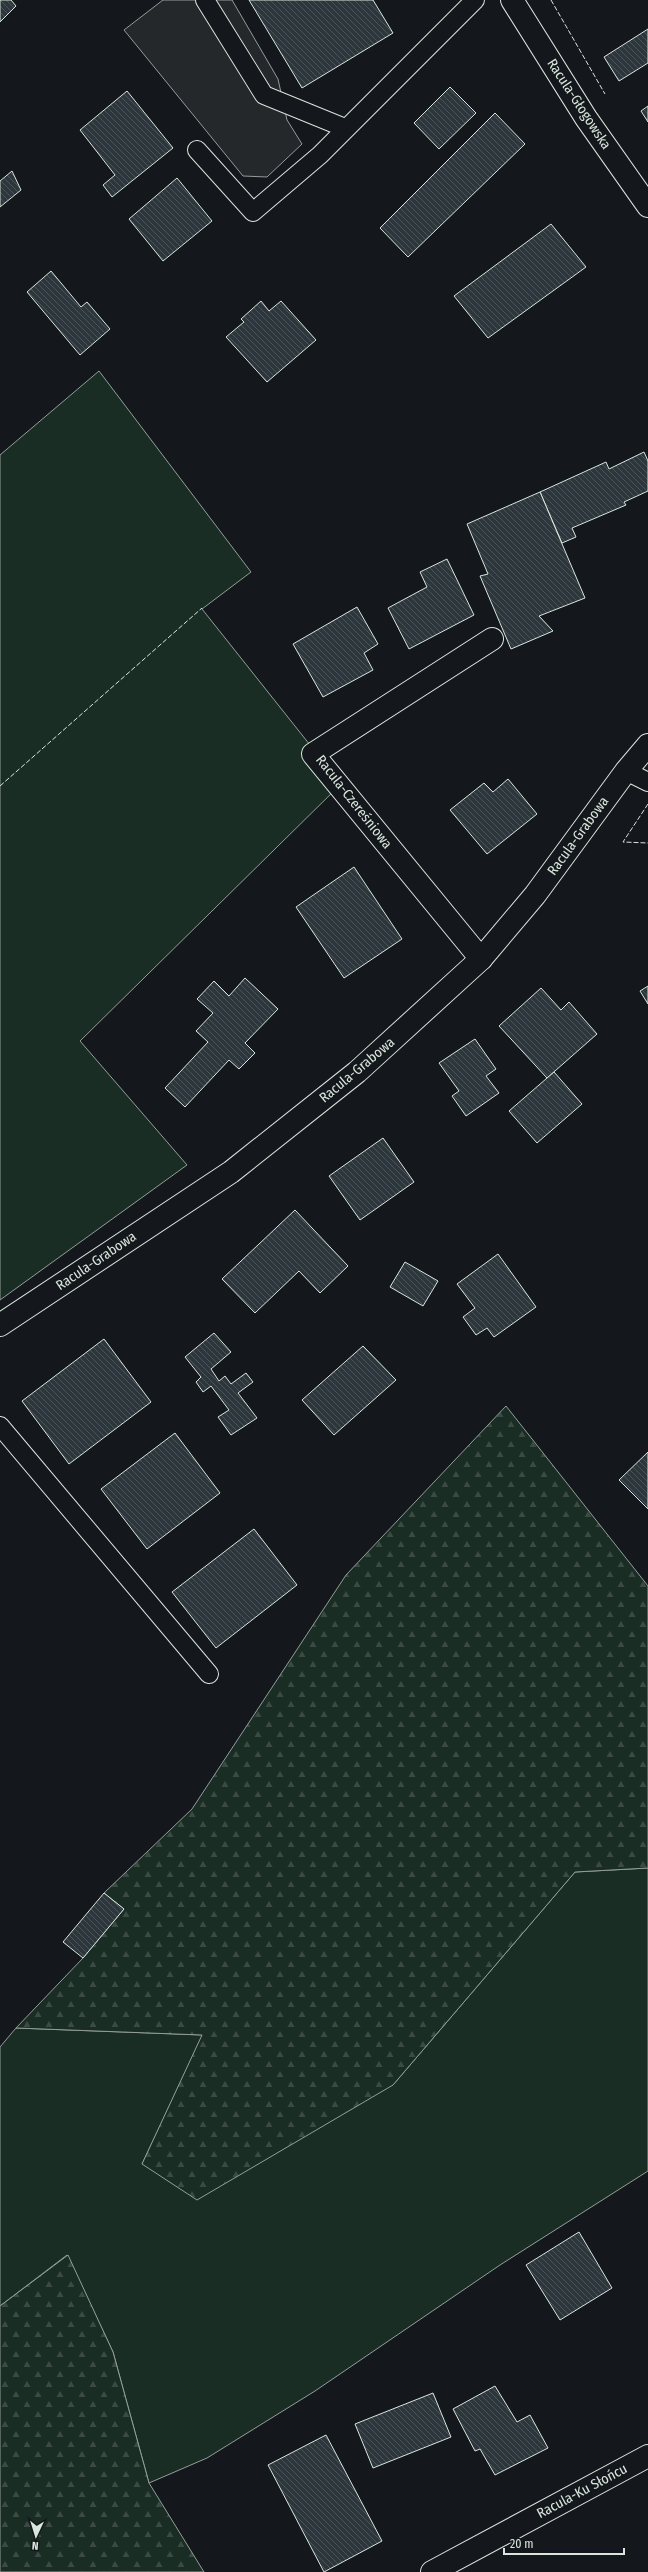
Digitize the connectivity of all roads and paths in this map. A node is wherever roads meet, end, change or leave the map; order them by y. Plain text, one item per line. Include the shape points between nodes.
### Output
1 (205, 0) edge
2 (475, 0) edge
3 (512, 0) edge
4 (345, 128) junction
5 (197, 150) dead end
6 (648, 206) edge
7 (492, 639) dead end
8 (648, 745) edge
9 (626, 771) junction
10 (648, 782) edge
11 (481, 959) junction
12 (0, 1325) edge
13 (0, 1426) edge
14 (209, 1674) dead end
15 (648, 2456) edge
16 (432, 2572) edge

1 - 4 lane via 264,94
2 - 4 lane
3 - 6 street, Racula-Głogowska via 586,118
4 - 5 lane via 320,155 253,212
7 - 11 street, Racula-Czereśniowa via 313,754
8 - 9 street, Racula-Grabowa
9 - 10 lane
9 - 11 street, Racula-Grabowa via 535,895
11 - 12 street, Racula-Grabowa via 357,1072 231,1172
13 - 14 lane
15 - 16 street, Racula-Ku Słońcu

